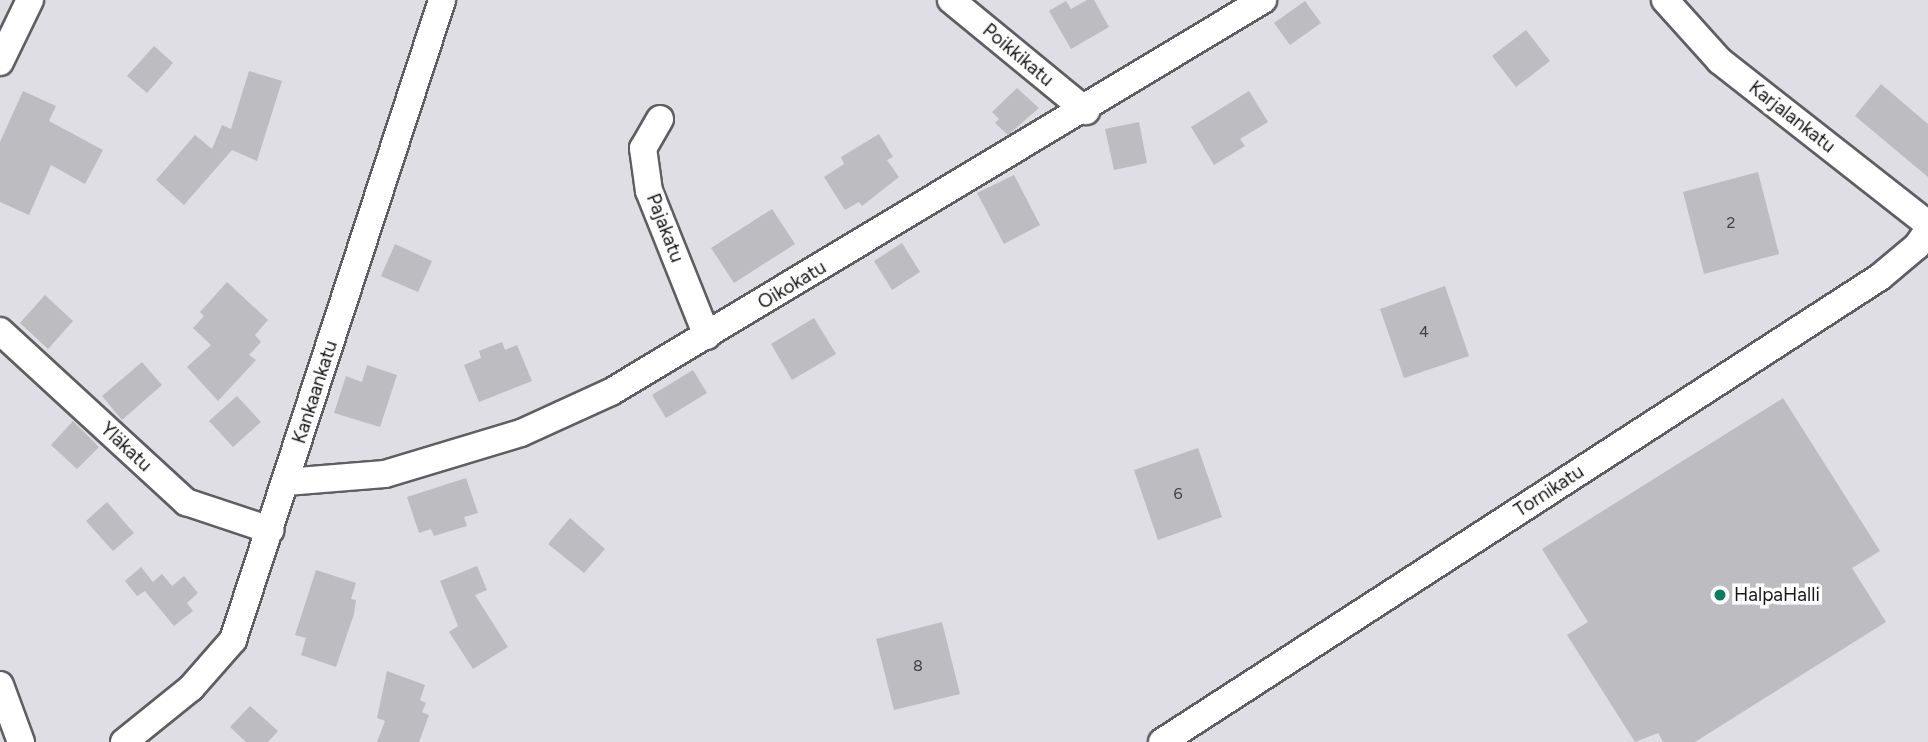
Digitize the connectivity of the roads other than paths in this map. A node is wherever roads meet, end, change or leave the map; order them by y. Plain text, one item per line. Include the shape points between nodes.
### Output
1 (30, 0) edge
2 (442, 0) edge
3 (951, 0) edge
4 (1263, 0) edge
5 (1665, 0) edge
6 (0, 62) edge
7 (1086, 111) junction
8 (660, 119) dead end
9 (1928, 224) edge
10 (1928, 230) edge
11 (0, 331) edge
12 (707, 336) junction
13 (286, 482) junction
14 (271, 530) junction
15 (0, 685) edge
16 (21, 742) edge
17 (124, 742) edge
18 (1162, 742) edge

1 - 6 street
2 - 13 street, Kankaankatu
3 - 7 street, Poikkikatu
4 - 7 street, Oikokatu
5 - 9 street, Karjalankatu via 1720,61
7 - 12 street, Oikokatu
8 - 12 street, Pajakatu via 643,148 649,191
10 - 18 street, Tornikatu via 1917,247 1880,277
11 - 14 street, Yläkatu via 186,502
12 - 13 street, Oikokatu via 611,392 521,433 385,474
13 - 14 street, Kankaankatu
14 - 17 street, Kankaankatu via 233,640 191,688
15 - 16 street

